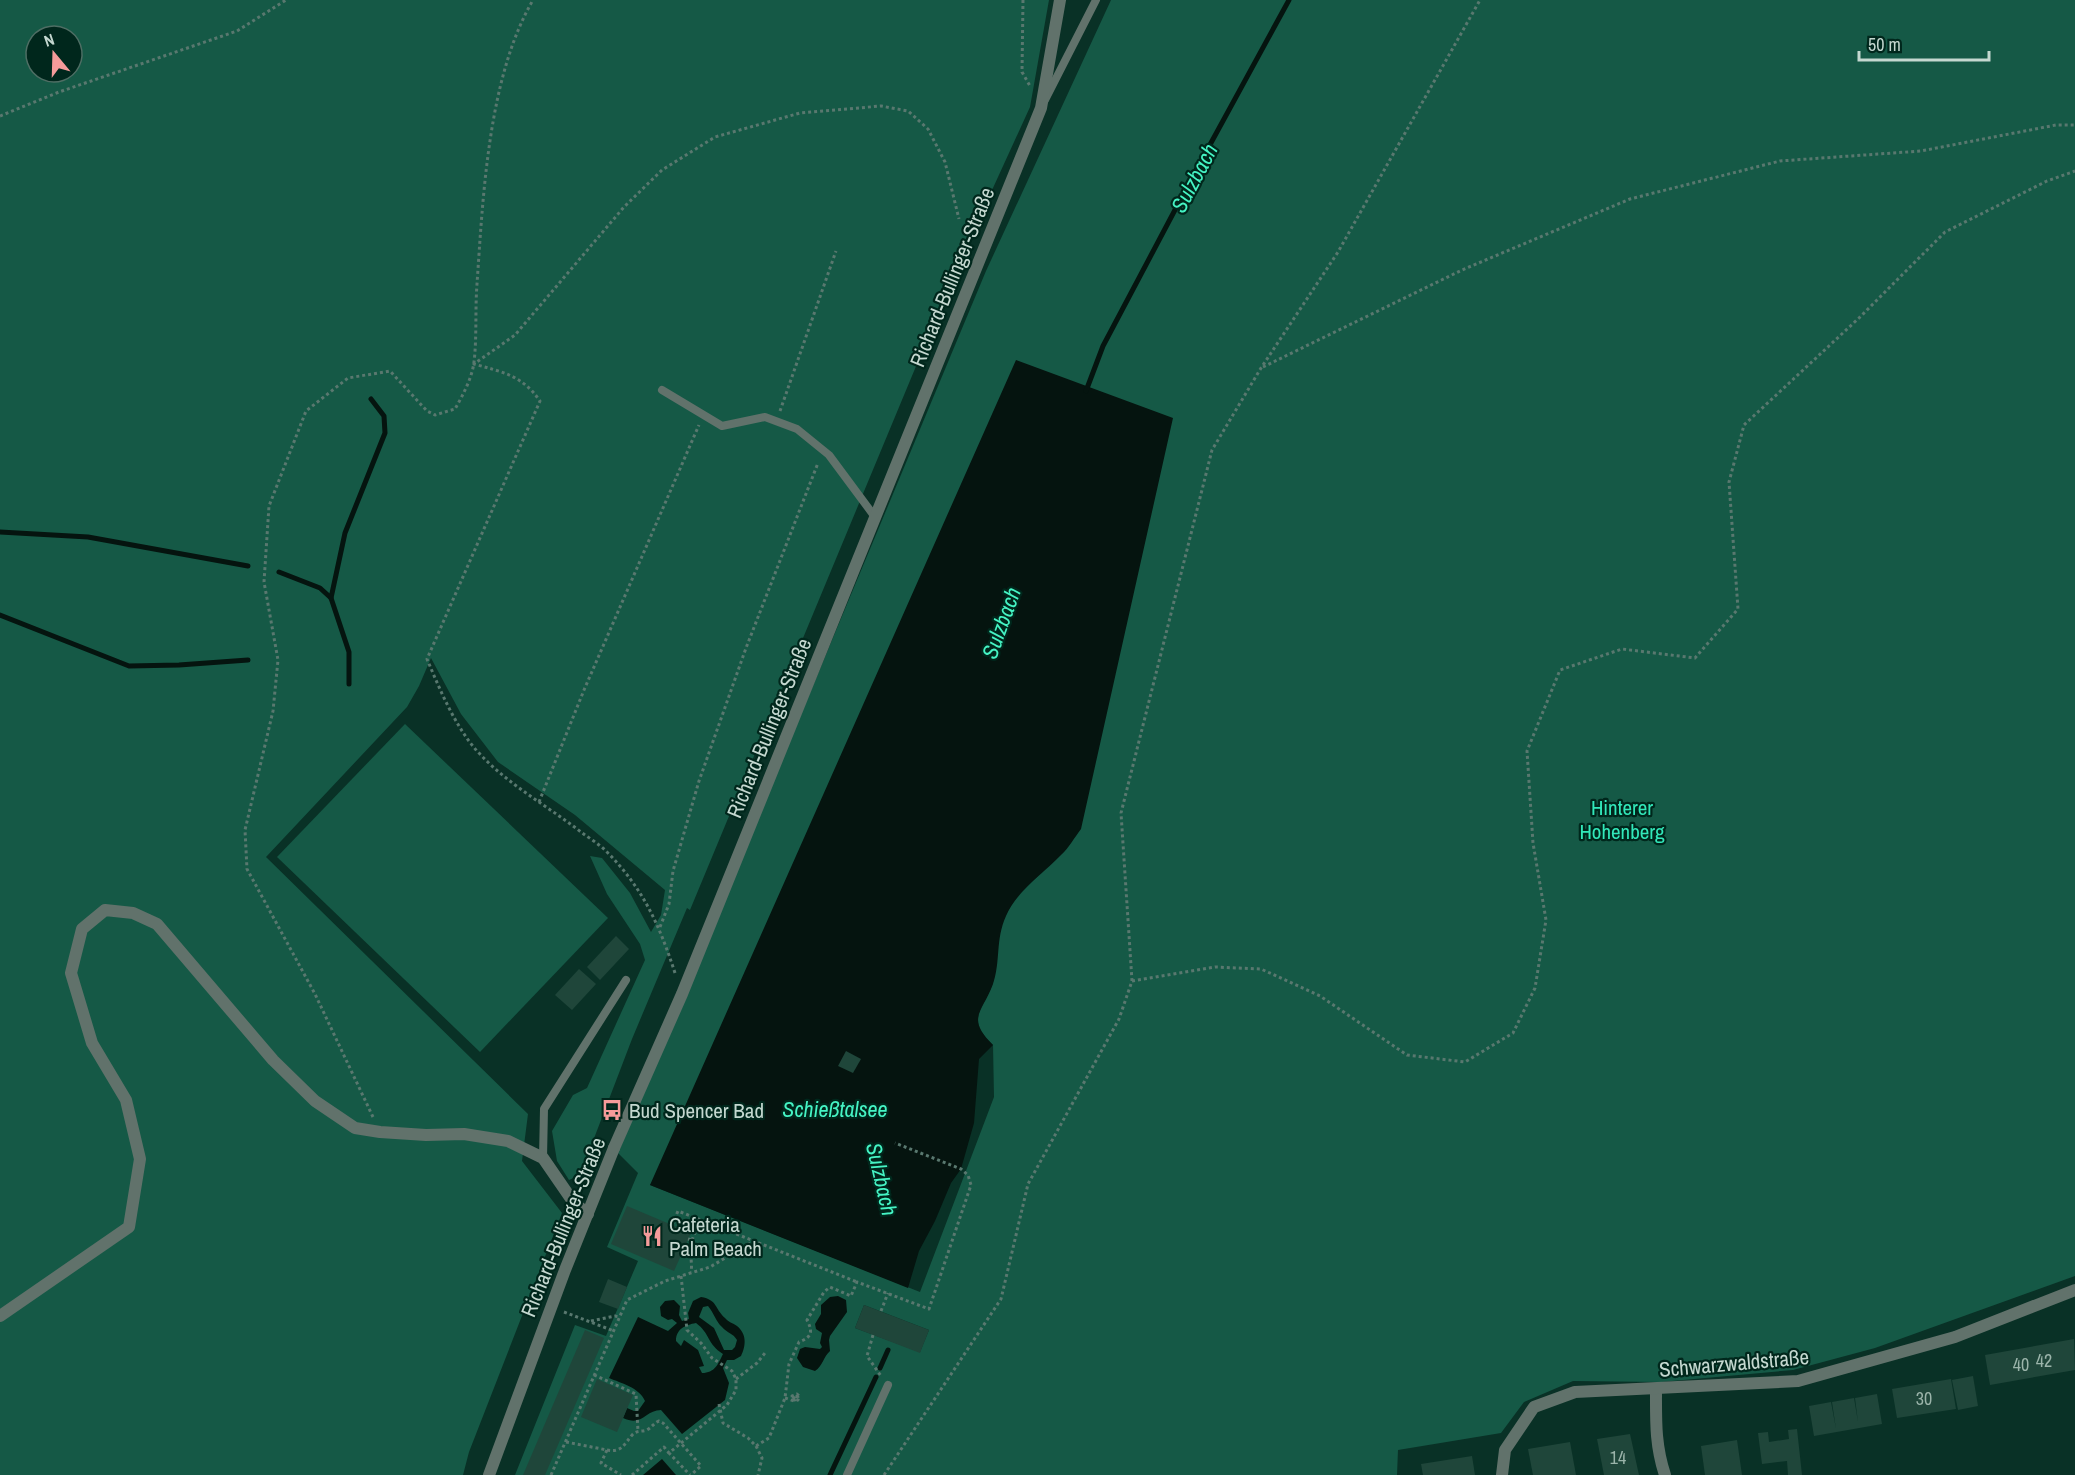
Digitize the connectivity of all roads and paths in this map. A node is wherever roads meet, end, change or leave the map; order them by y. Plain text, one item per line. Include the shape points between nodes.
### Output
1 (286, 0) edge
2 (532, 0) edge
3 (1023, 0) edge
4 (1060, 0) edge
5 (1096, 0) edge
6 (1480, 0) edge
7 (1041, 108) junction
8 (0, 116) edge
9 (2075, 125) edge
10 (2075, 171) edge
11 (959, 219) dead end
12 (836, 251) dead end
13 (474, 364) junction
14 (1261, 368) junction
15 (662, 390) dead end
16 (704, 415) junction
17 (776, 422) junction
18 (823, 450) junction
19 (875, 517) junction
20 (539, 802) junction
21 (660, 929) junction
22 (626, 980) dead end
23 (1132, 981) junction
24 (682, 994) junction
25 (380, 1132) junction
26 (895, 1143) dead end
27 (543, 1158) junction
28 (588, 1214) junction
29 (700, 1220) junction
30 (672, 1225) dead end
31 (754, 1241) junction
32 (691, 1272) junction
33 (681, 1275) junction
34 (857, 1282) junction
35 (2075, 1290) edge
36 (888, 1293) junction
37 (551, 1307) junction
38 (881, 1311) dead end
39 (0, 1316) edge
40 (619, 1317) junction
41 (589, 1322) junction
42 (614, 1331) junction
43 (873, 1335) dead end
44 (765, 1353) dead end
45 (594, 1375) junction
46 (736, 1379) junction
47 (888, 1385) joint
48 (1656, 1389) junction
49 (785, 1398) junction
50 (795, 1398) dead end
51 (719, 1404) dead end
52 (721, 1410) junction
53 (638, 1431) junction
54 (565, 1442) junction
55 (681, 1443) junction
56 (756, 1446) junction
57 (607, 1450) junction
58 (669, 1453) junction
59 (489, 1475) edge
60 (551, 1475) edge
61 (621, 1475) edge
62 (632, 1475) edge
63 (690, 1475) edge
64 (758, 1475) edge
65 (847, 1475) edge
66 (884, 1475) edge
67 (1502, 1475) edge
68 (1665, 1475) edge

1 - 8 path via 237,31
2 - 13 path via 521,20 498,100 483,194
3 - 7 path via 1022,72
4 - 7 street
5 - 7 lane, Richard-Bullinger-Straße
6 - 14 path via 1338,252
7 - 19 street, Richard-Bullinger-Straße
9 - 14 path via 2056,125 1921,151 1780,161 1630,199 1462,270
10 - 23 path via 1945,232 1744,425 1729,482 1738,609 1695,658 1622,649 1560,670 1527,751 1533,843 1546,920 1535,988 1513,1033 1465,1062 1407,1055 1320,996 1261,969 1215,967
11 - 13 path via 945,162 928,129 908,111 881,105 800,113 715,137 662,170 624,207 514,334
12 - 17 path
13 - 20 path via 507,373 530,387 540,401 427,659 444,701 475,749 505,779
13 - 25 path via 455,409 435,415 390,371 348,378 306,411 269,506 264,582 278,660 273,711 245,830 247,869 315,994
14 - 23 path via 1212,450 1121,813
15 - 16 lane
16 - 17 lane via 722,426 765,417
16 - 20 path
17 - 18 lane via 797,429
18 - 19 lane
18 - 21 path via 699,781
19 - 24 street, Richard-Bullinger-Straße
20 - 21 path via 605,850 640,891
21 - 24 path
22 - 27 lane via 544,1109
23 - 66 path via 1119,1019 1028,1184 1001,1299
24 - 28 street, Richard-Bullinger-Straße
25 - 27 street via 464,1134 508,1141
25 - 39 street via 355,1128 315,1101 273,1060 157,924 133,913 105,910 82,929 71,973 92,1043 126,1100 140,1159 129,1227
26 - 36 path via 961,1169 971,1185 929,1309
27 - 28 street via 574,1203
28 - 37 street, Richard-Bullinger-Straße
29 - 30 path via 678,1211
29 - 31 path
29 - 32 path via 690,1240
31 - 32 path via 711,1267
31 - 34 path
32 - 33 path
33 - 40 path via 627,1300
33 - 46 path via 687,1330 712,1358 728,1366
34 - 36 path
34 - 49 path via 851,1296 830,1287 824,1292 807,1320 811,1335 799,1342 789,1364
35 - 48 street, Schwarzwaldstraße via 1955,1337 1798,1381
36 - 38 path
37 - 41 path
37 - 59 street, Richard-Bullinger-Straße
40 - 41 path
40 - 42 path
41 - 42 path
42 - 45 path
43 - 47 path via 867,1356
44 - 46 path
45 - 53 path via 636,1394
45 - 54 path
46 - 52 path via 732,1399
47 - 65 lane
48 - 67 street, Schwarzwaldstraße via 1575,1392 1534,1407 1505,1450
48 - 68 street via 1656,1437
49 - 50 path via 796,1401 799,1396 797,1394 792,1396 793,1400 798,1396
49 - 56 path via 769,1438
51 - 52 path
52 - 55 path
52 - 56 path via 723,1423
53 - 55 path via 645,1431 659,1421
53 - 57 path via 623,1448
54 - 57 path
54 - 60 path
55 - 58 path
55 - 63 path via 702,1466
56 - 64 path via 762,1458
57 - 61 path via 601,1463
58 - 62 path via 664,1447
58 - 63 path

